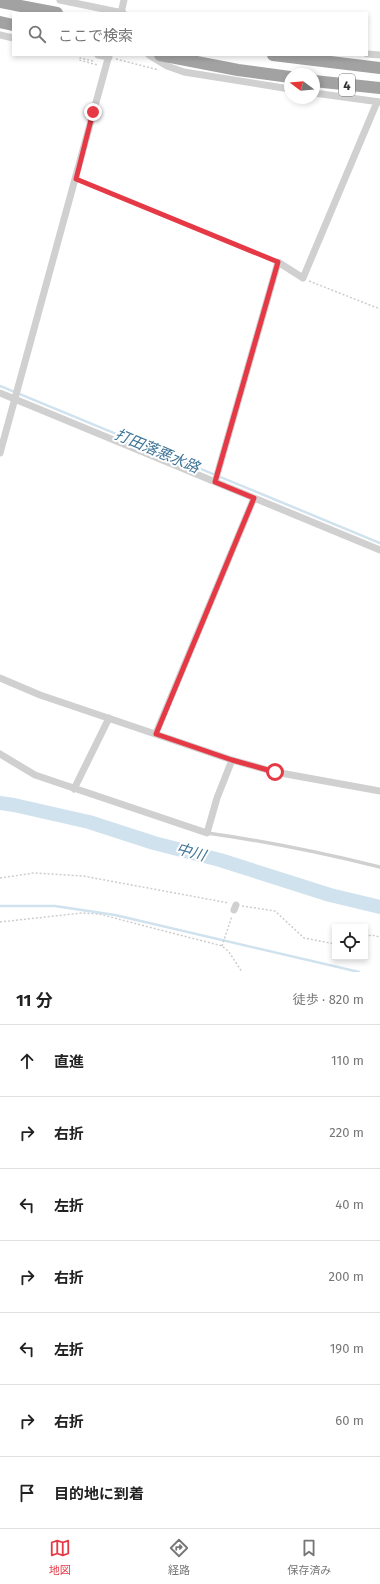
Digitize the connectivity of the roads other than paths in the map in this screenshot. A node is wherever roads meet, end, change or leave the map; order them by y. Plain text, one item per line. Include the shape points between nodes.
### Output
1 (60, 0) edge
2 (124, 0) edge
3 (0, 2) edge
4 (52, 12) edge
5 (117, 12) edge
6 (122, 12) edge
7 (0, 22) edge
8 (12, 25) edge
9 (0, 35) edge
10 (12, 38) edge
11 (368, 54) edge
12 (380, 55) edge
13 (109, 56) edge
14 (151, 56) edge
15 (165, 56) edge
16 (281, 56) edge
17 (380, 68) edge
18 (284, 76) edge
19 (320, 82) edge
20 (284, 88) edge
21 (380, 88) edge
22 (320, 94) edge
23 (378, 102) edge
24 (0, 393) edge
25 (15, 400) junction
26 (0, 452) edge
27 (215, 482) junction
28 (254, 498) junction
29 (380, 550) edge
30 (0, 678) edge
31 (109, 718) junction
32 (156, 734) junction
33 (0, 754) edge
34 (232, 760) junction
35 (74, 789) junction
36 (380, 791) edge
37 (207, 833) junction
38 (380, 867) edge

1 - 5 street
2 - 6 street
3 - 4 highway
7 - 8 highway
9 - 10 street
11 - 12 street
13 - 25 street
14 - 20 street via 184,72
15 - 18 highway
16 - 17 highway, 4
19 - 21 highway, 4
22 - 23 street
23 - 27 street via 303,278 278,262
24 - 25 street
25 - 26 street
25 - 27 street
27 - 28 street
28 - 29 street
28 - 32 street
30 - 31 street via 40,695
31 - 32 street
31 - 35 street
32 - 34 street
33 - 35 street via 35,775
34 - 36 street via 275,772
34 - 37 street via 216,798
35 - 37 street
37 - 38 lane via 244,838

